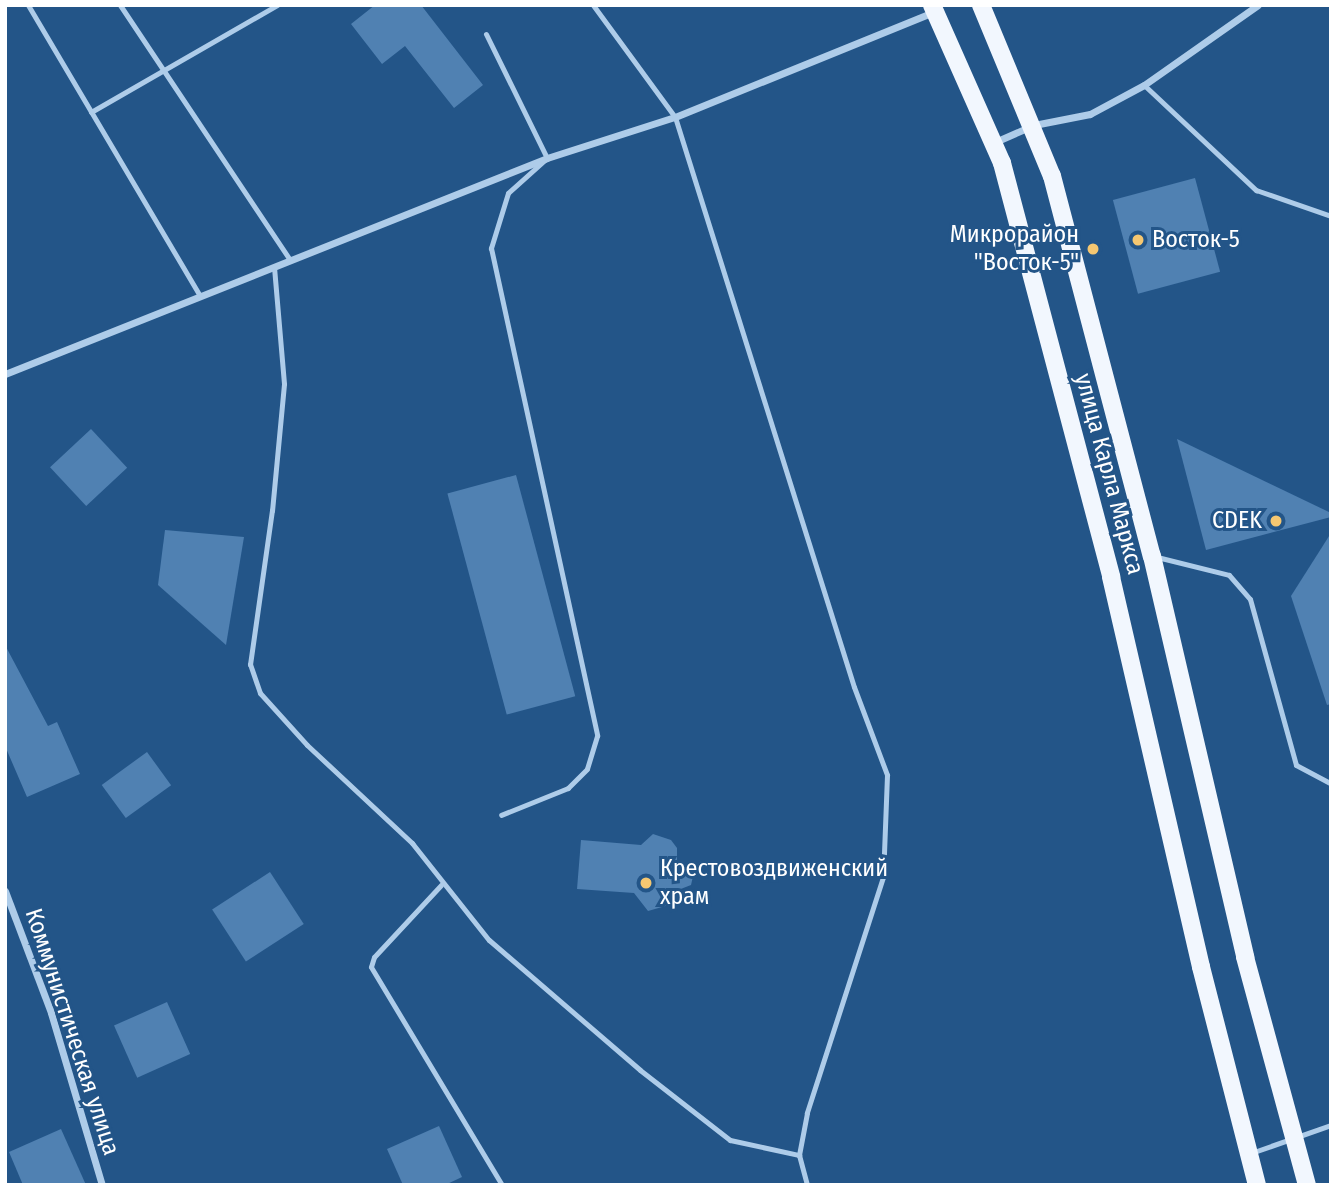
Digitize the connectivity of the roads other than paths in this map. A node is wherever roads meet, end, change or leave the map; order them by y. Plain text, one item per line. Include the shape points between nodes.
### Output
1 (28, 5) edge
2 (120, 5) edge
3 (277, 5) edge
4 (593, 5) edge
5 (981, 5) edge
6 (1258, 5) edge
7 (933, 8) edge
8 (485, 34) dead end
9 (162, 71) junction
10 (1144, 85) junction
11 (91, 112) junction
12 (675, 117) junction
13 (1034, 125) junction
14 (993, 142) junction
15 (547, 158) junction
16 (1331, 216) edge
17 (290, 260) junction
18 (274, 267) junction
19 (200, 296) junction
20 (5, 374) edge
21 (1152, 556) junction
22 (1331, 784) edge
23 (501, 815) dead end
24 (441, 885) junction
25 (5, 891) edge
26 (1331, 1125) edge
27 (1297, 1140) junction
28 (1249, 1154) junction
29 (799, 1156) junction
30 (102, 1185) edge
31 (502, 1185) edge
32 (807, 1185) edge
33 (1257, 1185) edge
34 (1307, 1185) edge
35 (1319, 1185) edge

1 - 11 lane
2 - 9 lane
3 - 9 lane
4 - 12 lane
5 - 13 main road, улица Карла Маркса
6 - 10 street
7 - 12 street
7 - 14 main road, улица Карла Маркса
8 - 15 lane
9 - 11 lane
9 - 17 lane
10 - 13 street via 1090,114
10 - 16 lane via 1256,190
11 - 19 lane
12 - 15 street
12 - 29 lane via 854,687 887,775 883,877 807,1113
13 - 14 street
13 - 21 main road, улица Карла Маркса via 1052,176
14 - 28 main road, улица Карла Маркса via 1111,577
15 - 17 street
15 - 23 lane via 508,193 491,248 597,736 587,769 568,788
17 - 18 street
18 - 19 street
18 - 24 lane via 284,384 250,664 260,693 307,745 412,843
19 - 20 street
21 - 22 lane via 1229,575 1250,599 1296,765
21 - 27 main road, улица Карла Маркса via 1245,957
24 - 29 lane via 489,940 640,1070 730,1140
24 - 31 lane via 374,957 371,967
25 - 30 street, Коммунистическая улица via 51,1013
26 - 27 lane
27 - 28 lane
27 - 34 main road
27 - 35 main road
28 - 33 main road, улица Карла Маркса
29 - 32 lane

